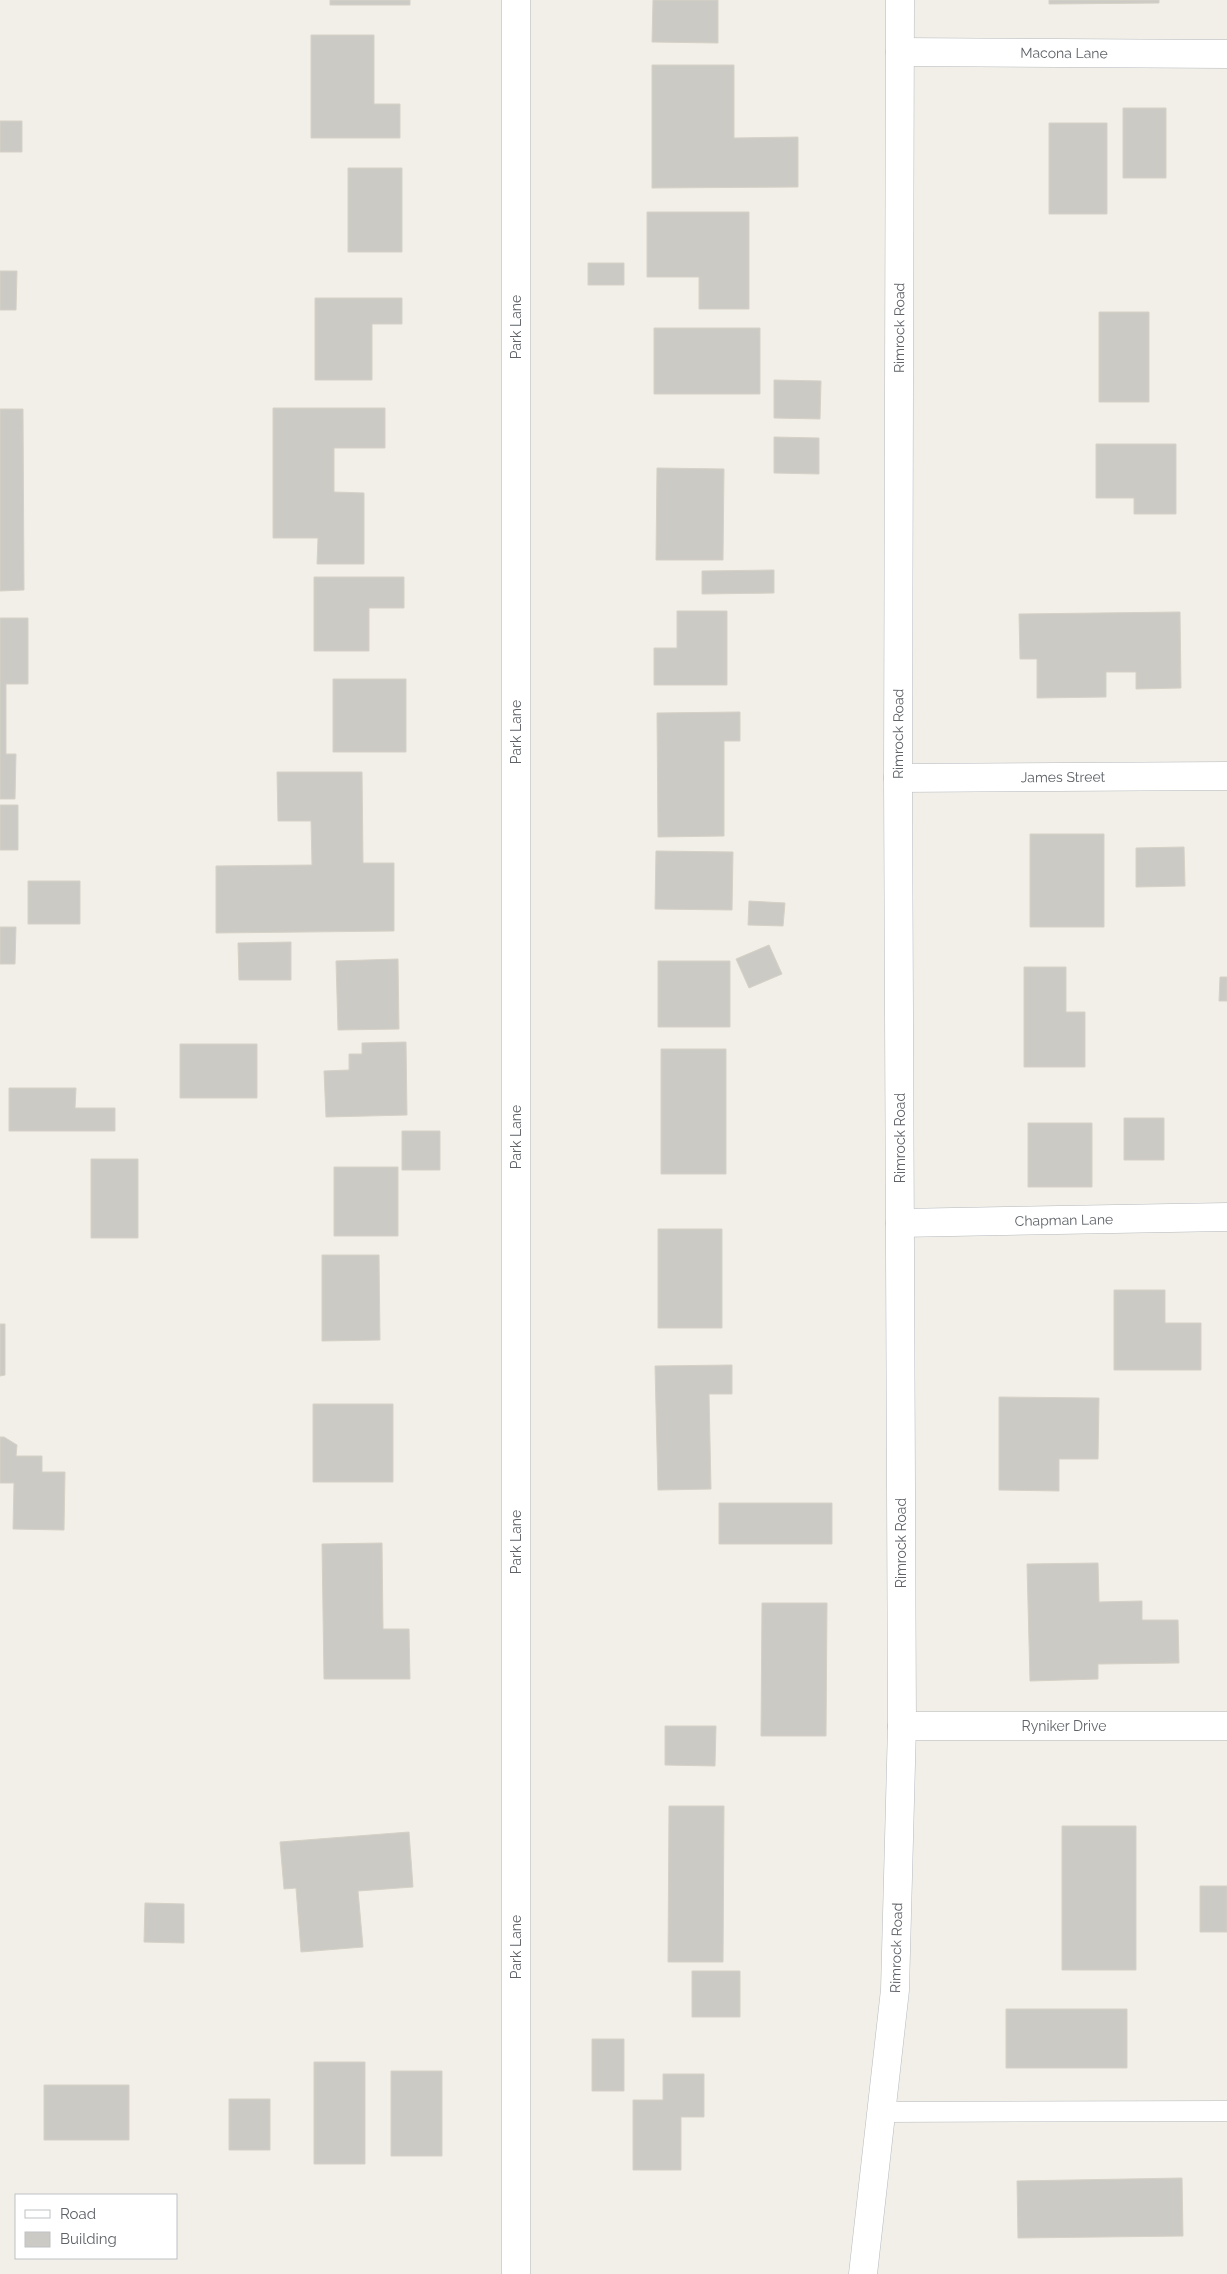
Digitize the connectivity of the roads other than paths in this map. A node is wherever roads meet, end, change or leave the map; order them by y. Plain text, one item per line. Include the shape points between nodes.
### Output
1 (516, 0) edge
2 (900, 0) edge
3 (900, 52) junction
4 (1227, 54) edge
5 (1227, 776) edge
6 (898, 778) junction
7 (1227, 1217) edge
8 (900, 1222) junction
9 (902, 1726) junction
10 (1227, 1726) edge
11 (1227, 2111) edge
12 (881, 2112) junction
13 (516, 2274) edge
14 (863, 2274) edge

1 - 13 street, Park Lane
2 - 3 street, Rimrock Road
3 - 4 street, Macona Lane
3 - 6 street, Rimrock Road
5 - 6 street, James Street
6 - 8 street, Rimrock Road
7 - 8 street, Chapman Lane
8 - 9 street, Rimrock Road
9 - 10 street, Ryniker Drive
9 - 12 street, Rimrock Road via 895,1990
11 - 12 lane
12 - 14 street, Rimrock Road

